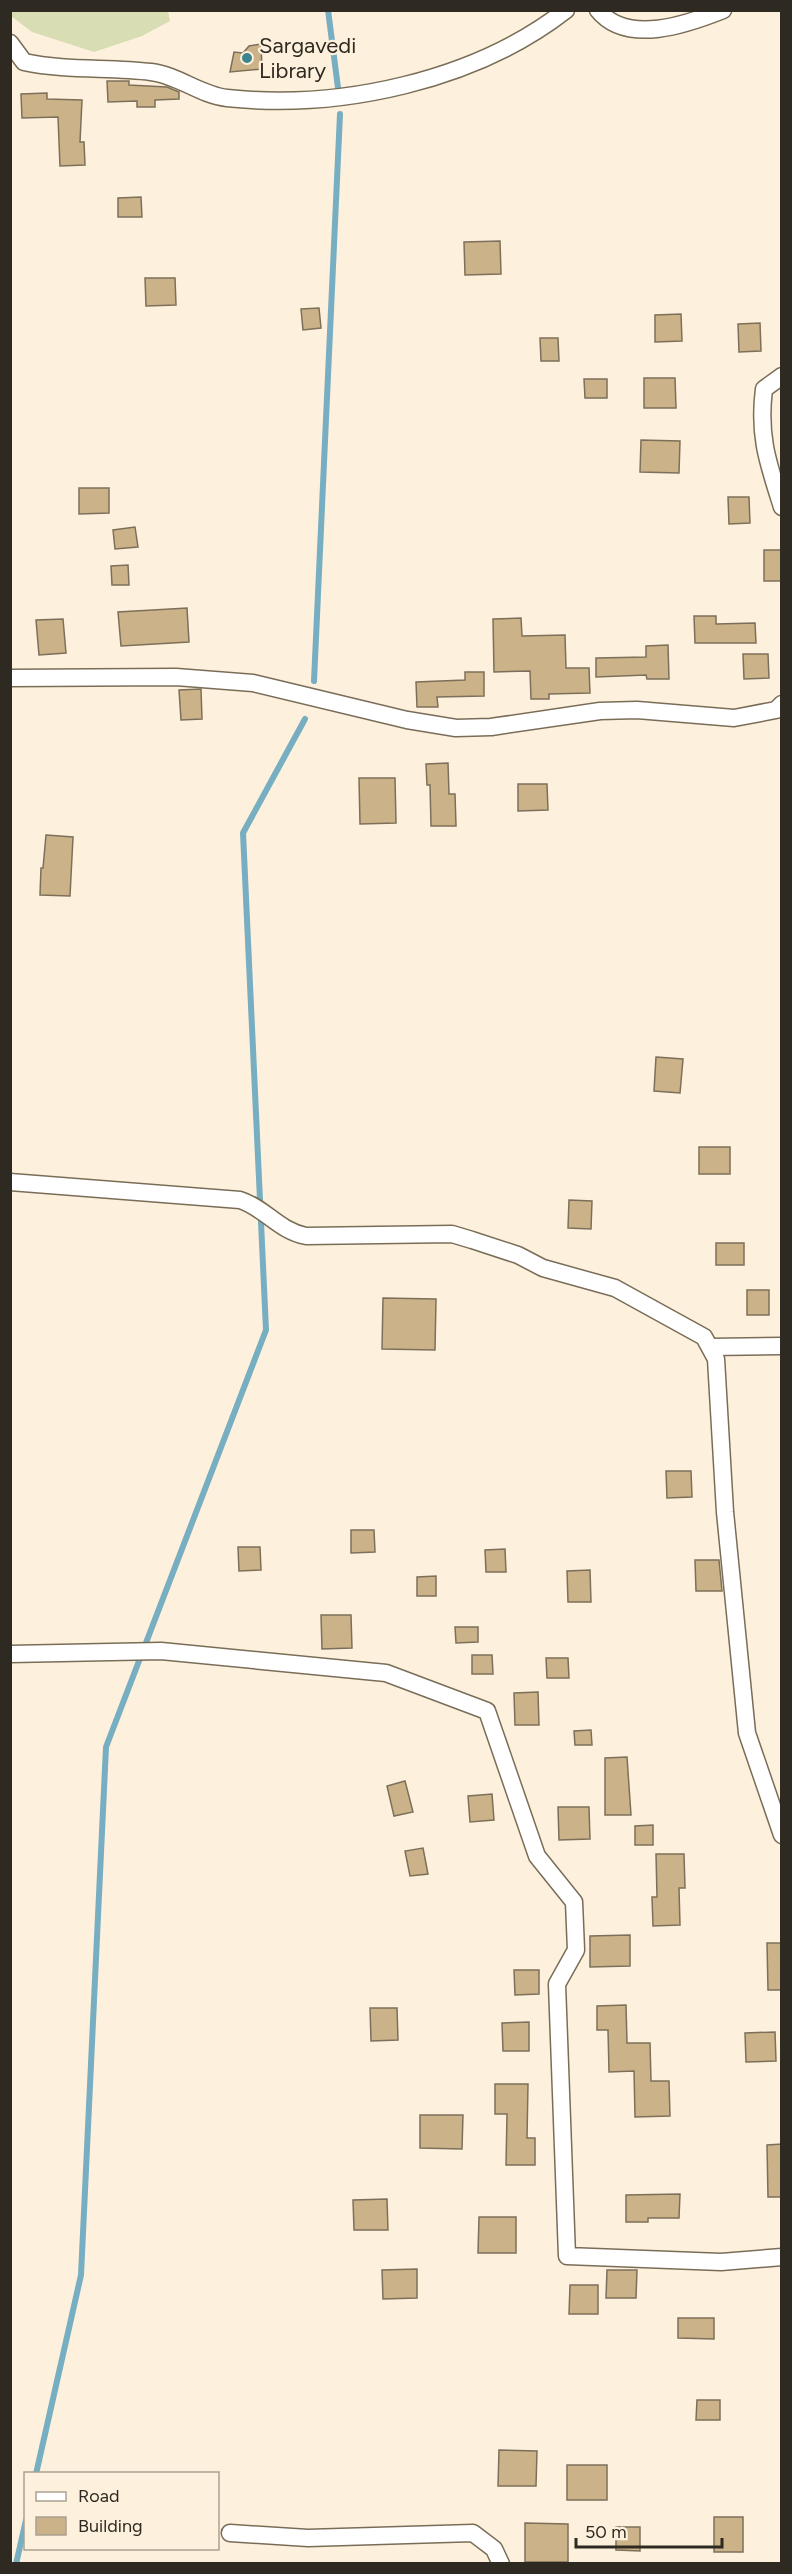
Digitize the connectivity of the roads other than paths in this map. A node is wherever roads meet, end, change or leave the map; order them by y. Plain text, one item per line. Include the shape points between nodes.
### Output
1 (566, 10) edge
2 (598, 10) edge
3 (723, 10) edge
4 (10, 43) edge
5 (782, 376) edge
6 (782, 507) edge
7 (10, 678) edge
8 (782, 704) edge
9 (10, 1182) edge
10 (782, 1346) edge
11 (710, 1347) junction
12 (10, 1654) edge
13 (782, 1835) edge
14 (782, 2257) edge
15 (230, 2533) dead end
16 (501, 2564) edge

1 - 4 street via 509,46 448,72 361,96 318,101 225,98 171,76 150,72 46,67 24,62
2 - 3 street via 605,19 632,30 701,19
5 - 6 street via 764,389 762,410 763,447
7 - 8 street via 176,677 253,683 456,728 491,727 600,711 734,718 776,710
9 - 11 street via 240,1200 291,1233 306,1236 452,1234 518,1255 543,1268 615,1288 690,1327 704,1336
10 - 11 street
11 - 13 street via 716,1359 725,1512 747,1733
12 - 14 street via 145,1651 386,1673 488,1711 537,1856 574,1902 576,1950 557,1984 567,2256 721,2262
15 - 16 street via 308,2538 473,2533 494,2549

